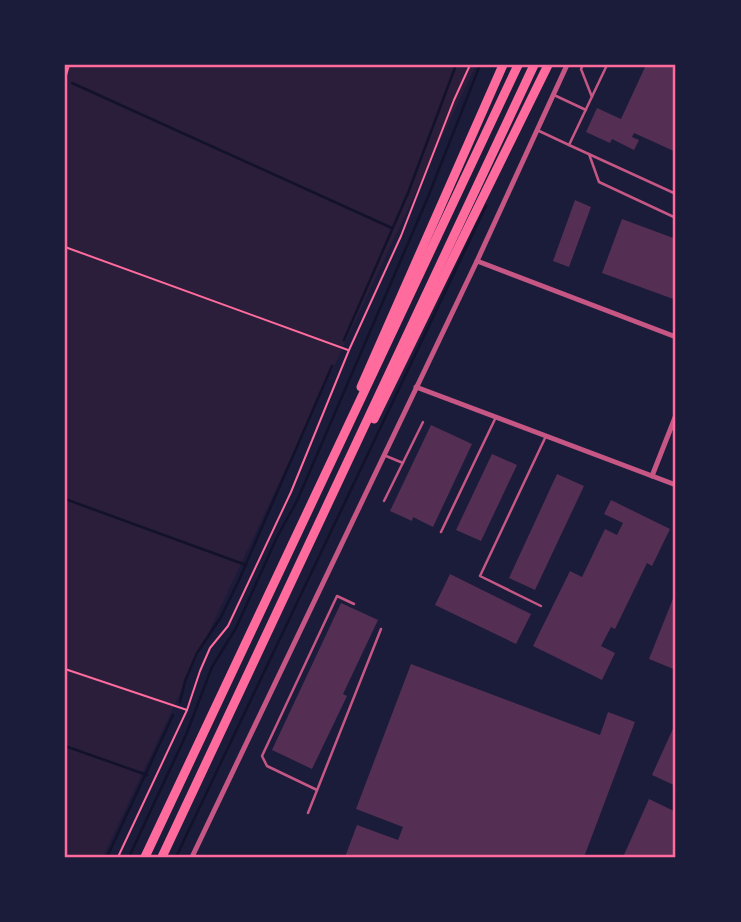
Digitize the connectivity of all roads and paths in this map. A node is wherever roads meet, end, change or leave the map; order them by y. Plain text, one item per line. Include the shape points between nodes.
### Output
1 (69, 65) edge
2 (471, 65) edge
3 (503, 65) edge
4 (518, 65) edge
5 (534, 65) edge
6 (548, 65) edge
7 (567, 65) edge
8 (583, 65) edge
9 (607, 65) edge
10 (65, 79) edge
11 (554, 94) junction
12 (592, 97) junction
13 (586, 110) junction
14 (537, 130) junction
15 (569, 145) junction
16 (589, 154) junction
17 (676, 194) edge
18 (676, 218) edge
19 (65, 247) edge
20 (477, 261) junction
21 (676, 337) edge
22 (349, 351) junction
23 (416, 387) junction
24 (676, 415) edge
25 (496, 417) junction
26 (423, 422) dead end
27 (546, 436) junction
28 (383, 454) junction
29 (403, 463) junction
30 (345, 468) junction
31 (652, 476) junction
32 (321, 485) junction
33 (676, 485) edge
34 (384, 501) dead end
35 (442, 532) dead end
36 (354, 604) dead end
37 (541, 606) dead end
38 (381, 629) dead end
39 (65, 669) edge
40 (187, 710) junction
41 (317, 790) junction
42 (308, 813) dead end
43 (118, 857) edge
44 (145, 857) edge
45 (162, 857) edge
46 (191, 857) edge

1 - 10 path
2 - 22 path
3 - 32 highway via 372,358
4 - 32 highway
5 - 30 highway
6 - 30 highway via 378,413
7 - 11 street
8 - 12 lane
9 - 12 lane
11 - 13 lane
11 - 14 street
12 - 13 lane
13 - 15 lane
14 - 15 lane
14 - 20 street
15 - 16 lane
16 - 17 lane
16 - 18 lane via 599,182
19 - 22 path
20 - 21 street
20 - 23 street
22 - 40 path via 291,492 228,625 205,660
23 - 25 street
23 - 28 street
24 - 31 street
25 - 27 street
25 - 35 lane
26 - 29 lane
27 - 31 street
27 - 37 lane via 480,576
28 - 29 lane
28 - 46 street
29 - 34 lane
30 - 45 highway
31 - 33 street
32 - 44 highway
36 - 41 lane via 338,596 262,754 267,766
38 - 41 lane
39 - 40 path
40 - 43 path
41 - 42 lane

